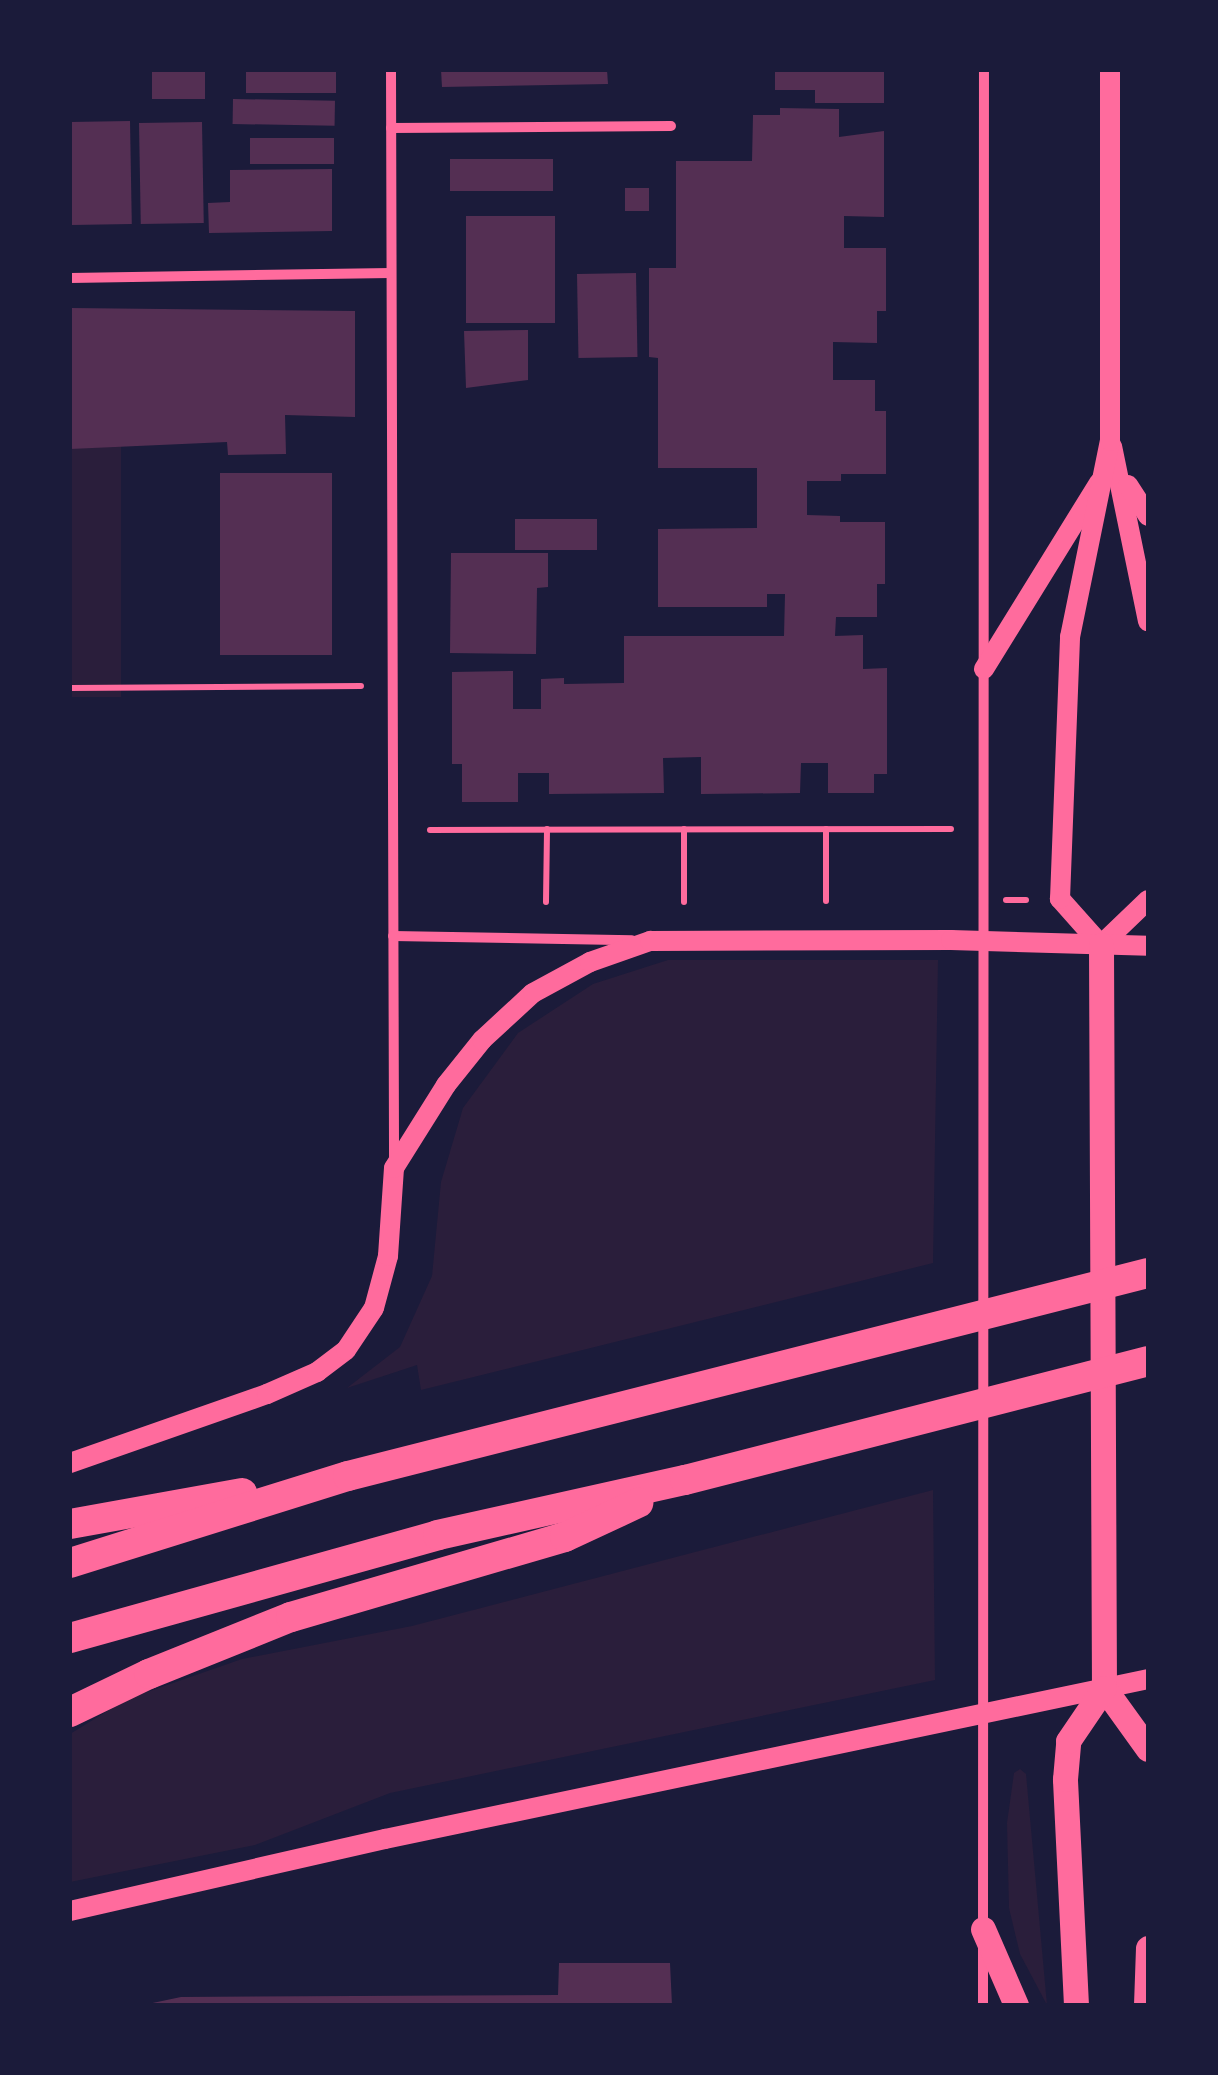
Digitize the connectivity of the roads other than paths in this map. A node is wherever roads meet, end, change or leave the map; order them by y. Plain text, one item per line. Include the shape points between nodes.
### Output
1 (391, 70) edge
2 (984, 70) edge
3 (1110, 70) edge
4 (671, 126) dead end
5 (391, 128) junction
6 (391, 273) junction
7 (70, 278) edge
8 (1112, 476) junction
9 (1148, 516) edge
10 (1148, 620) edge
11 (984, 669) junction
12 (1148, 900) edge
13 (393, 936) junction
14 (650, 941) junction
15 (986, 941) junction
16 (1101, 944) junction
17 (1148, 946) edge
18 (394, 1168) junction
19 (1148, 1273) edge
20 (1148, 1360) edge
21 (70, 1462) edge
22 (348, 1476) junction
23 (686, 1480) junction
24 (70, 1524) edge
25 (70, 1563) edge
26 (70, 1638) edge
27 (1148, 1679) edge
28 (1104, 1688) junction
29 (70, 1712) edge
30 (984, 1716) junction
31 (1148, 1749) edge
32 (70, 1911) edge
33 (983, 1930) junction
34 (1148, 1948) edge
35 (982, 2005) edge
36 (1016, 2005) edge
37 (1076, 2005) edge
38 (1146, 2005) edge

1 - 5 street
2 - 11 street
3 - 8 main road
4 - 5 street
5 - 6 street
6 - 7 street
6 - 13 street
8 - 9 main road
8 - 10 main road
8 - 11 main road
8 - 16 main road via 1070,636 1060,899
11 - 15 street
12 - 16 main road
13 - 14 street
13 - 18 street
14 - 15 main road
14 - 18 main road via 590,962 533,993 446,1085
15 - 16 main road
15 - 30 street
16 - 17 main road
16 - 28 main road
18 - 21 main road via 388,1256 374,1308 346,1350 267,1394
19 - 22 highway
20 - 23 highway
22 - 24 highway
22 - 25 highway
23 - 26 highway via 438,1534
23 - 29 highway via 565,1538 291,1616
27 - 28 main road
28 - 30 main road
28 - 31 main road
28 - 37 main road via 1068,1740 1064,1779
30 - 32 main road
30 - 33 street
33 - 35 street
33 - 36 main road
34 - 38 main road

